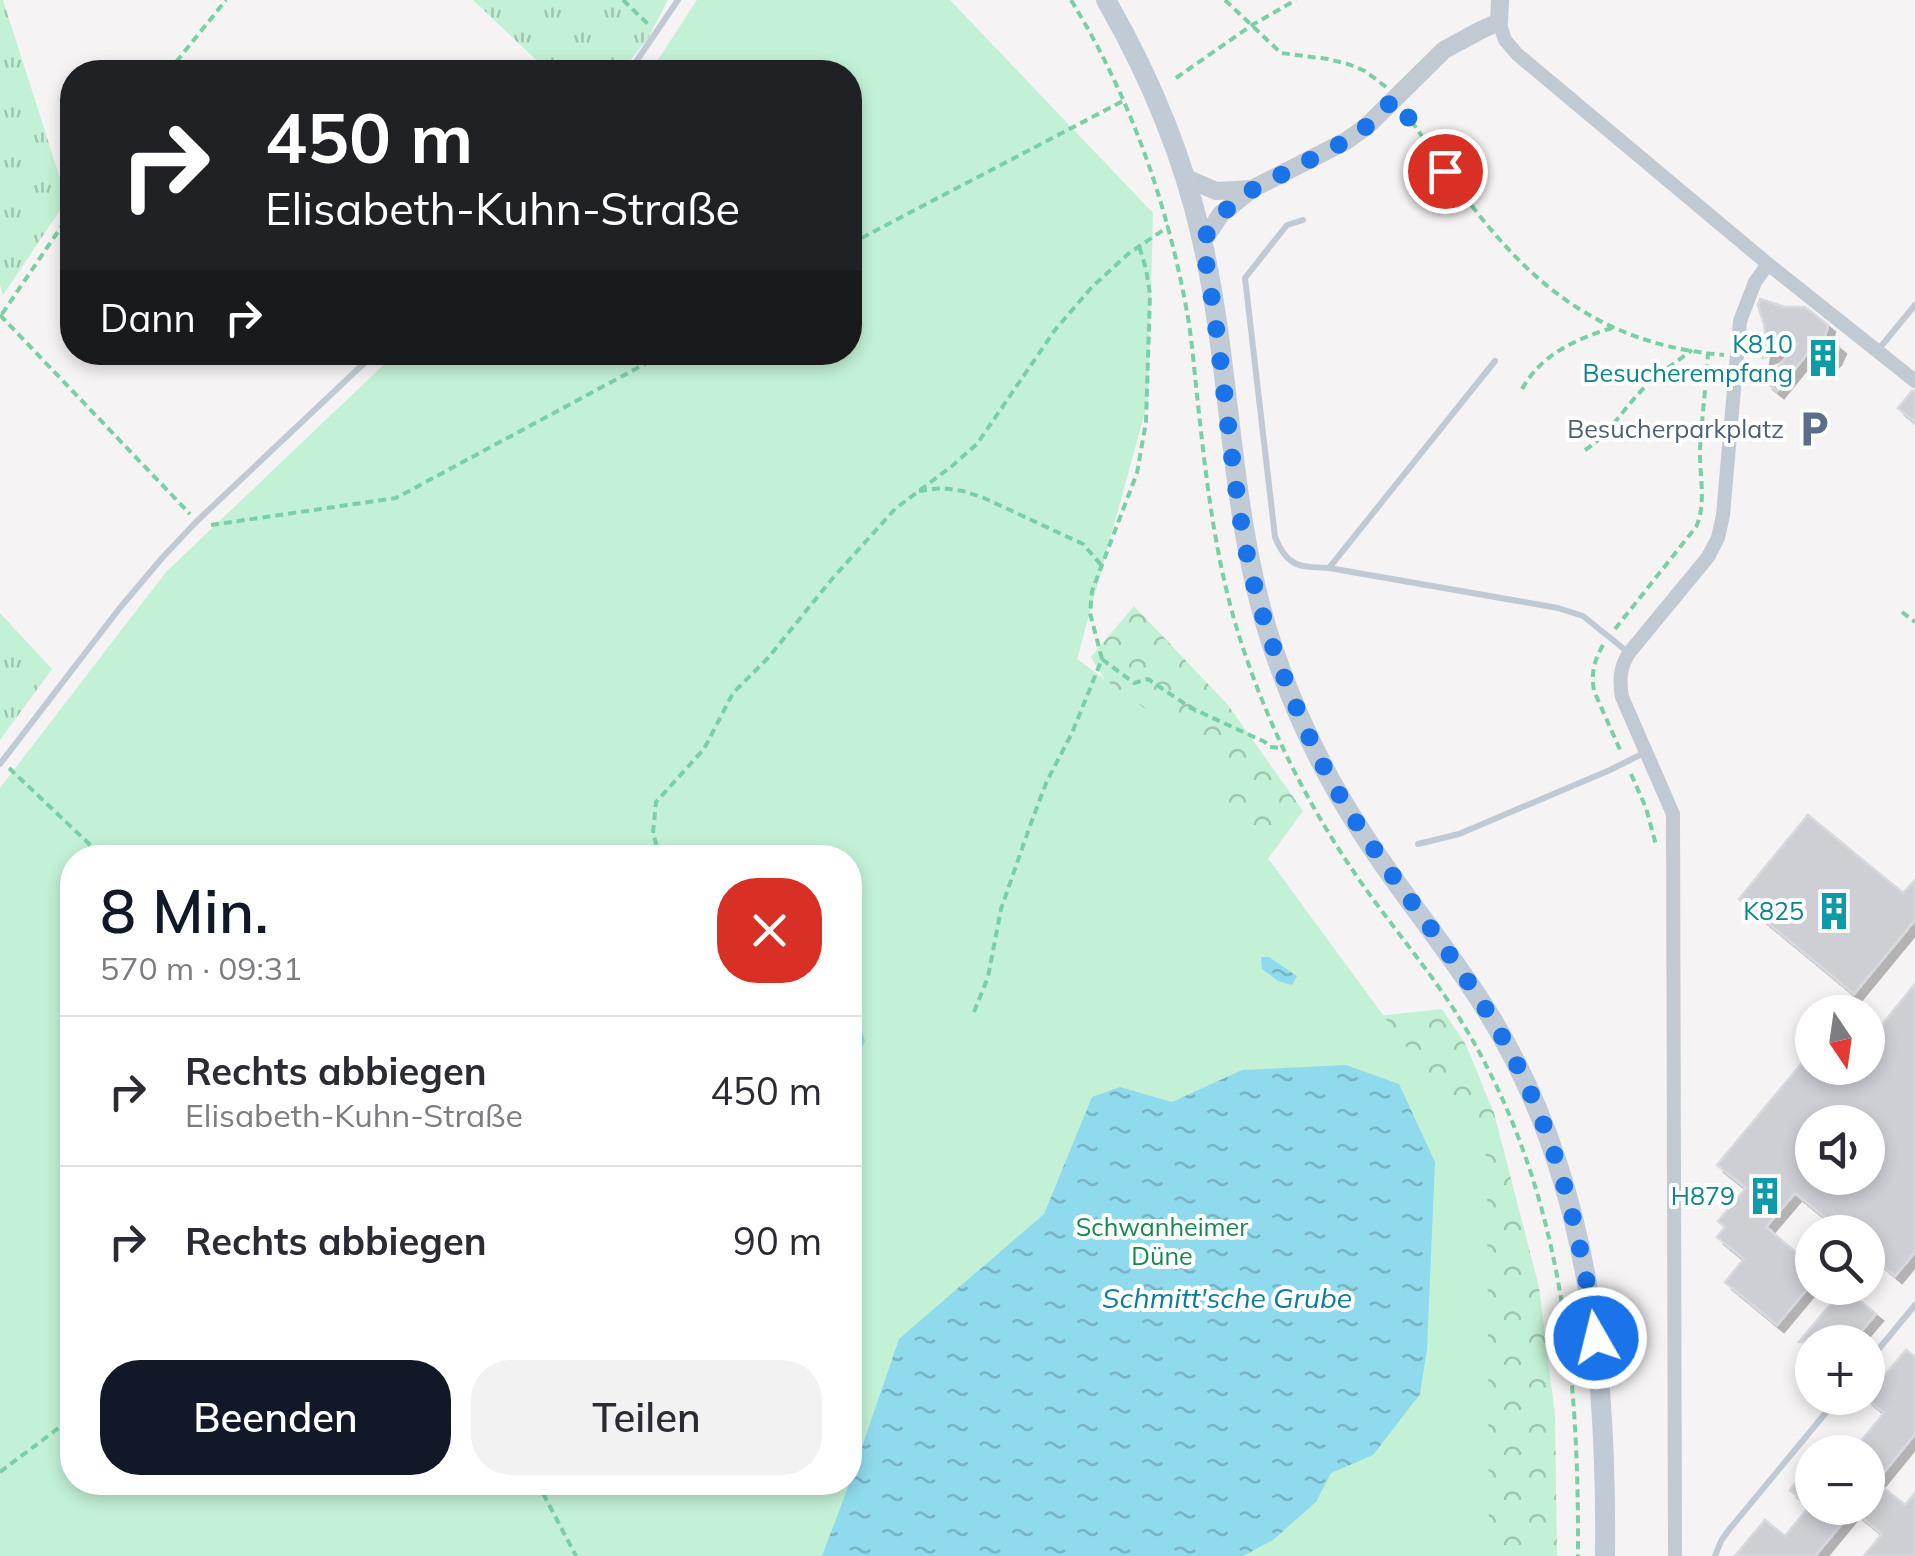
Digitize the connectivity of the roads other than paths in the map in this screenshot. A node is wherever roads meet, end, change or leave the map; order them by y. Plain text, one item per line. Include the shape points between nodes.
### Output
1 (678, 0) edge
2 (1106, 0) edge
3 (1500, 0) edge
4 (1500, 22) junction
5 (638, 60) edge
6 (1186, 178) junction
7 (1252, 190) junction
8 (1302, 220) dead end
9 (1202, 241) junction
10 (1768, 264) junction
11 (1915, 305) edge
12 (1878, 350) junction
13 (1495, 361) dead end
14 (362, 365) edge
15 (1915, 381) edge
16 (1329, 568) junction
17 (1629, 653) junction
18 (1647, 751) junction
19 (1, 762) edge
20 (1418, 844) dead end
21 (1915, 1305) edge
22 (1885, 1341) edge
23 (1824, 1415) edge
24 (1606, 1556) edge
25 (1675, 1556) edge
26 (1715, 1556) edge

1 - 5 lane
2 - 6 main road via 1157,100
3 - 4 street
4 - 7 street via 1444,50 1346,141
4 - 10 street via 1517,54
6 - 7 street via 1216,191
6 - 9 main road
7 - 9 street via 1221,214
8 - 16 lane via 1287,225 1245,278 1275,537 1282,555 1300,567
9 - 24 main road via 1244,536 1287,686 1358,828 1505,1041 1562,1175 1596,1338
10 - 12 street
10 - 17 street via 1740,322 1718,538
11 - 12 lane
12 - 15 street
13 - 16 lane
14 - 19 lane via 162,558
16 - 17 lane via 1558,608 1583,616
17 - 18 street via 1622,697
18 - 20 lane via 1459,834
18 - 25 street via 1673,828
21 - 22 lane
23 - 26 lane via 1720,1541

